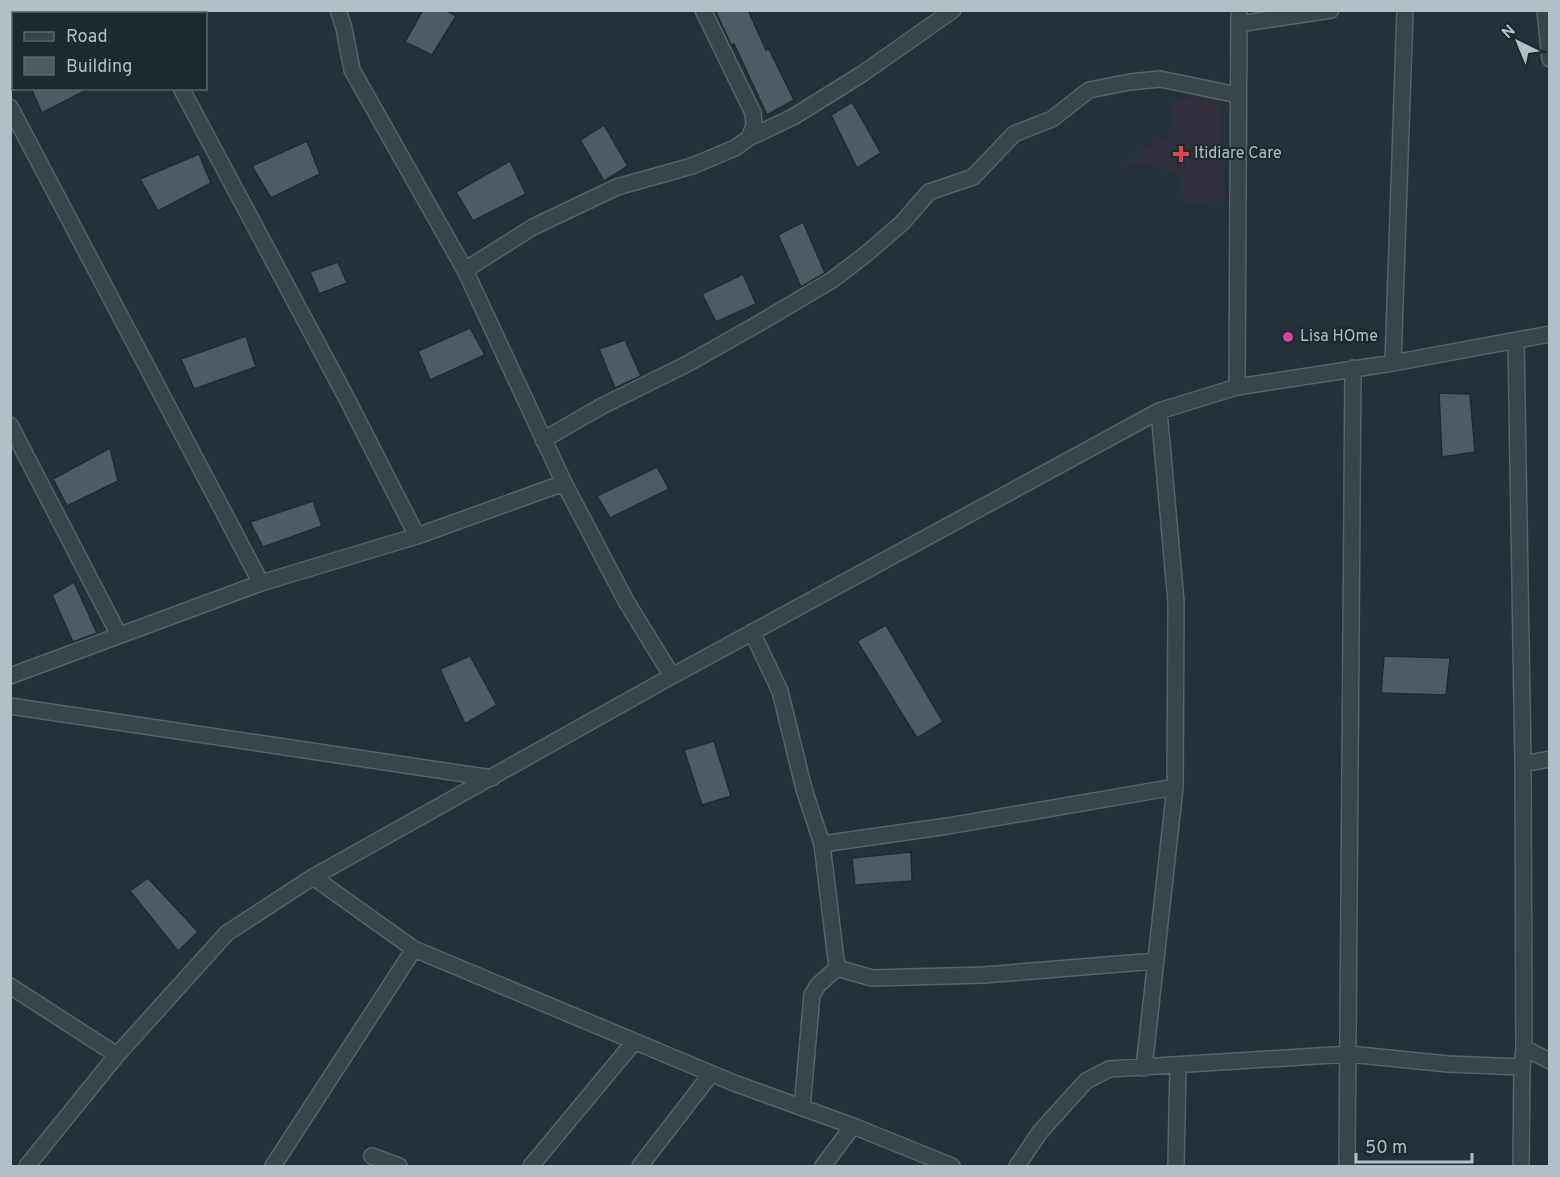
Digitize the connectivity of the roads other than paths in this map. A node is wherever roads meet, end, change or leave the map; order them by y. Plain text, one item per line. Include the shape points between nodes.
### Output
1 (338, 10) edge
2 (703, 10) edge
3 (953, 10) edge
4 (1331, 10) edge
5 (1405, 10) edge
6 (1545, 10) edge
7 (1239, 17) edge
8 (1550, 59) edge
9 (182, 90) edge
10 (1238, 95) junction
11 (10, 108) edge
12 (749, 138) junction
13 (465, 270) junction
14 (1550, 334) edge
15 (1516, 341) junction
16 (1393, 363) junction
17 (1353, 368) junction
18 (1237, 387) junction
19 (1160, 411) junction
20 (10, 425) edge
21 (543, 440) junction
22 (564, 483) junction
23 (417, 536) junction
24 (261, 583) junction
25 (752, 632) junction
26 (119, 635) junction
27 (10, 676) edge
28 (672, 676) junction
29 (10, 706) edge
30 (1550, 759) edge
31 (1523, 764) junction
32 (492, 778) junction
33 (1175, 787) junction
34 (822, 844) junction
35 (313, 877) junction
36 (414, 949) junction
37 (1155, 961) junction
38 (837, 968) junction
39 (10, 986) edge
40 (634, 1042) junction
41 (1524, 1048) junction
42 (117, 1054) junction
43 (1349, 1054) junction
44 (1550, 1061) edge
45 (1178, 1066) junction
46 (1522, 1067) junction
47 (1144, 1068) junction
48 (711, 1074) junction
49 (801, 1108) junction
50 (853, 1126) junction
51 (372, 1156) dead end
52 (27, 1167) edge
53 (273, 1167) edge
54 (399, 1167) edge
55 (531, 1167) edge
56 (640, 1167) edge
57 (823, 1167) edge
58 (952, 1167) edge
59 (1017, 1167) edge
60 (1176, 1167) edge
61 (1347, 1167) edge
62 (1521, 1167) edge

1 - 13 street via 352,70
2 - 12 street via 753,114
3 - 12 street via 793,117
4 - 7 street
5 - 16 street
6 - 8 street
7 - 10 street
9 - 23 street
10 - 18 street
10 - 21 street via 1160,79 1089,90 1052,119 1014,134 973,177 929,192 902,223 832,280
11 - 24 street
12 - 13 street via 692,166 616,187 533,227
13 - 21 street
14 - 15 street
15 - 16 street
15 - 31 street
16 - 17 street
17 - 18 street
17 - 43 street
18 - 19 street
19 - 25 street
19 - 33 street via 1176,602
20 - 26 street
21 - 22 street
22 - 23 street
22 - 28 street via 626,601
23 - 24 street
24 - 26 street
25 - 28 street
25 - 34 street via 780,691
26 - 27 street
28 - 32 street
29 - 32 street
30 - 31 street
31 - 41 street
32 - 35 street
33 - 34 street
33 - 37 street
34 - 38 street
35 - 36 street
35 - 42 street via 227,933
36 - 40 street
36 - 53 street
37 - 38 street via 984,975 872,978
37 - 47 street
38 - 49 street via 812,995
39 - 42 street
40 - 48 street
40 - 55 street
41 - 44 street
41 - 46 street
42 - 52 street
43 - 45 street
43 - 46 street
43 - 61 street
45 - 47 street
45 - 60 street
46 - 62 street
47 - 59 street via 1109,1069 1086,1081 1040,1132
48 - 49 street
48 - 56 street
49 - 50 street
50 - 57 street
50 - 58 street
51 - 54 street

